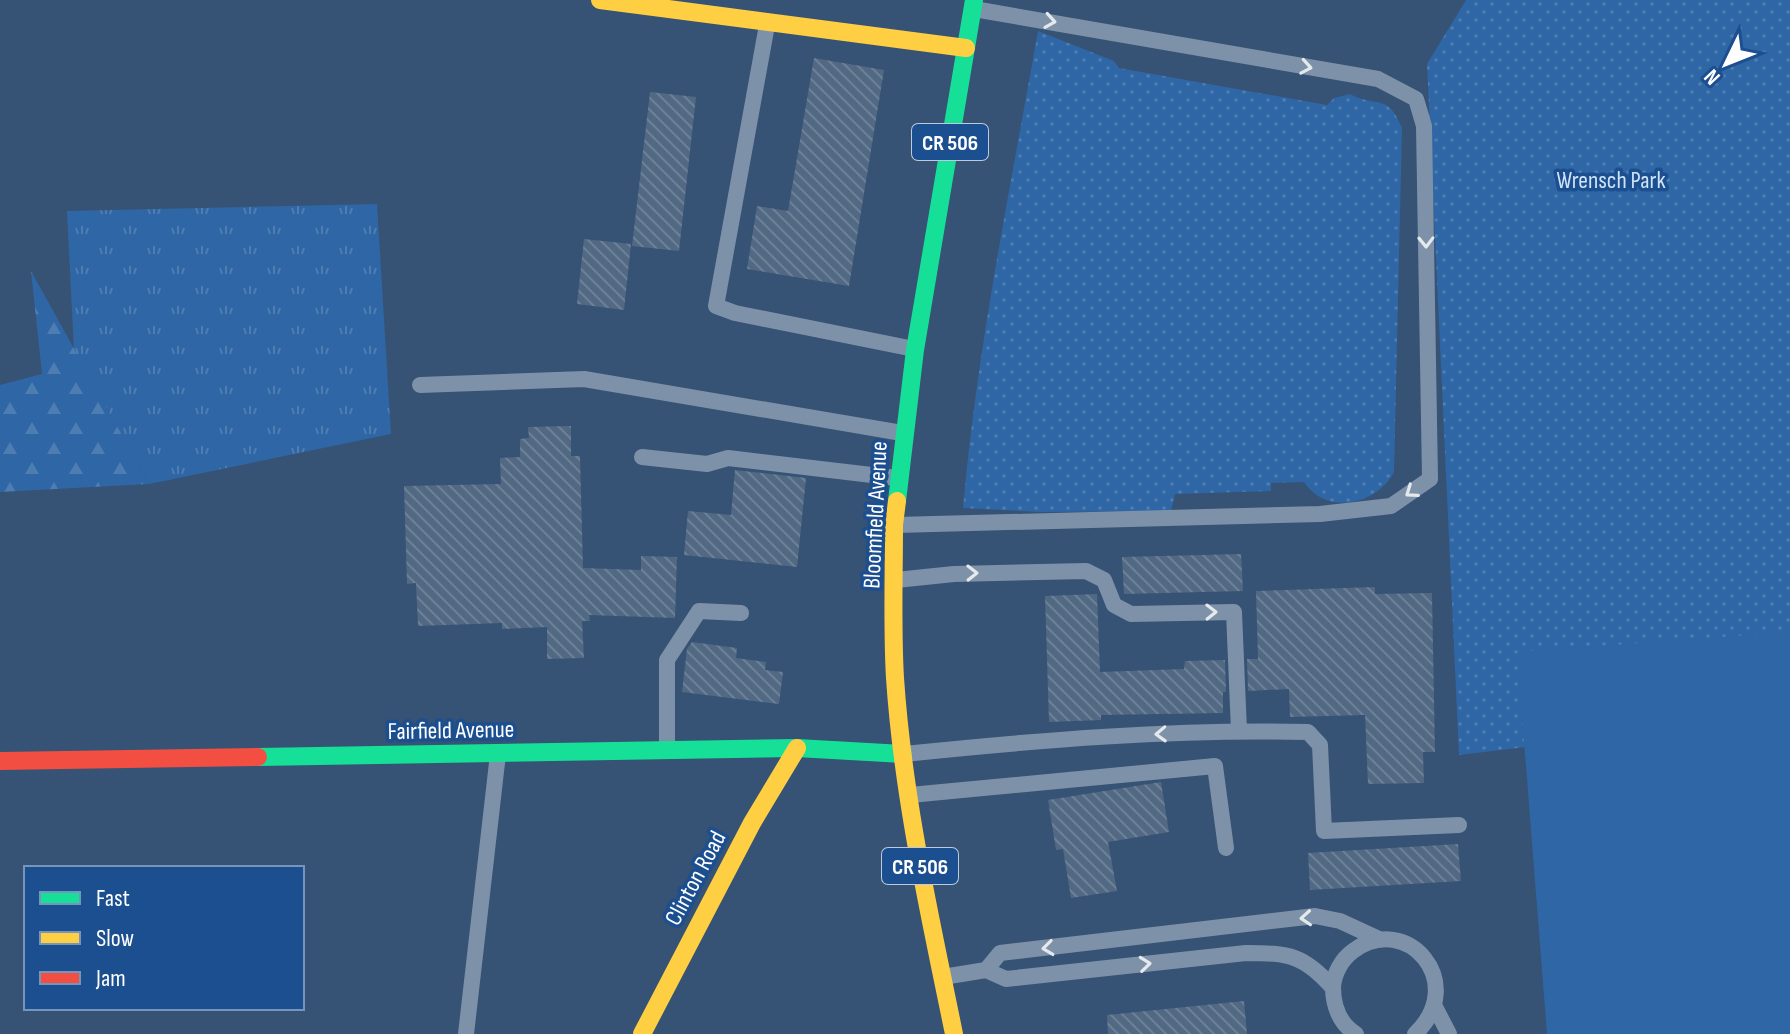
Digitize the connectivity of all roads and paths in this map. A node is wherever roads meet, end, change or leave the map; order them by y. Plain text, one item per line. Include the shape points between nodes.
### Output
1 (600, 0) edge
2 (973, 4) edge
3 (768, 23) junction
4 (966, 48) junction
5 (915, 350) junction
6 (420, 385) dead end
7 (904, 434) junction
8 (642, 457) dead end
9 (898, 478) junction
10 (894, 525) junction
11 (894, 581) junction
12 (741, 613) dead end
13 (1239, 731) junction
14 (797, 748) junction
15 (667, 750) junction
16 (498, 753) junction
17 (903, 754) junction
18 (0, 761) edge
19 (909, 795) junction
20 (1459, 825) dead end
21 (1226, 848) dead end
22 (1379, 939) junction
23 (986, 970) junction
24 (942, 977) junction
25 (1333, 988) junction
26 (1435, 1007) junction
27 (466, 1034) edge
28 (642, 1034) edge
29 (954, 1034) edge
30 (1356, 1034) edge
31 (1415, 1034) edge
32 (1449, 1034) edge

1 - 3 street
2 - 4 street, Bloomfield Avenue / CR 506
2 -> 10 lane via 1378,79 1416,99 1424,126 1430,479 1391,506 1320,514
3 - 4 street
3 - 5 lane via 716,306
4 - 5 street, Bloomfield Avenue / CR 506
5 - 7 street, Bloomfield Avenue / CR 506
6 - 7 lane via 584,379
7 - 9 street, Bloomfield Avenue / CR 506
8 - 9 lane via 707,464 728,458
9 - 10 street, Bloomfield Avenue / CR 506
10 - 11 street, Bloomfield Avenue / CR 506
11 -> 13 lane via 1086,571 1104,580 1114,605 1131,614 1234,612
11 - 17 street, Bloomfield Avenue / CR 506
12 - 15 lane via 699,611 667,660
13 -> 17 lane via 1070,737
13 - 20 lane via 1308,732 1320,745 1324,831
14 - 15 street, Fairfield Avenue
14 - 17 street, Fairfield Avenue
14 - 28 street, Clinton Road
15 - 16 street, Fairfield Avenue
16 - 18 street, Fairfield Avenue
16 - 27 lane
17 - 19 street, Bloomfield Avenue / CR 506
19 - 21 lane via 1215,766
19 - 24 street, Bloomfield Avenue / CR 506
22 -> 23 lane via 1315,916 1000,953
22 - 25 lane via 1349,953 1338,967
22 - 26 lane via 1396,940 1425,958 1434,973
23 - 24 lane
23 -> 25 lane via 1006,979 1275,953 1307,962
24 - 29 street, Bloomfield Avenue / CR 506
25 - 30 lane via 1339,1016
26 - 31 lane
26 - 32 lane

